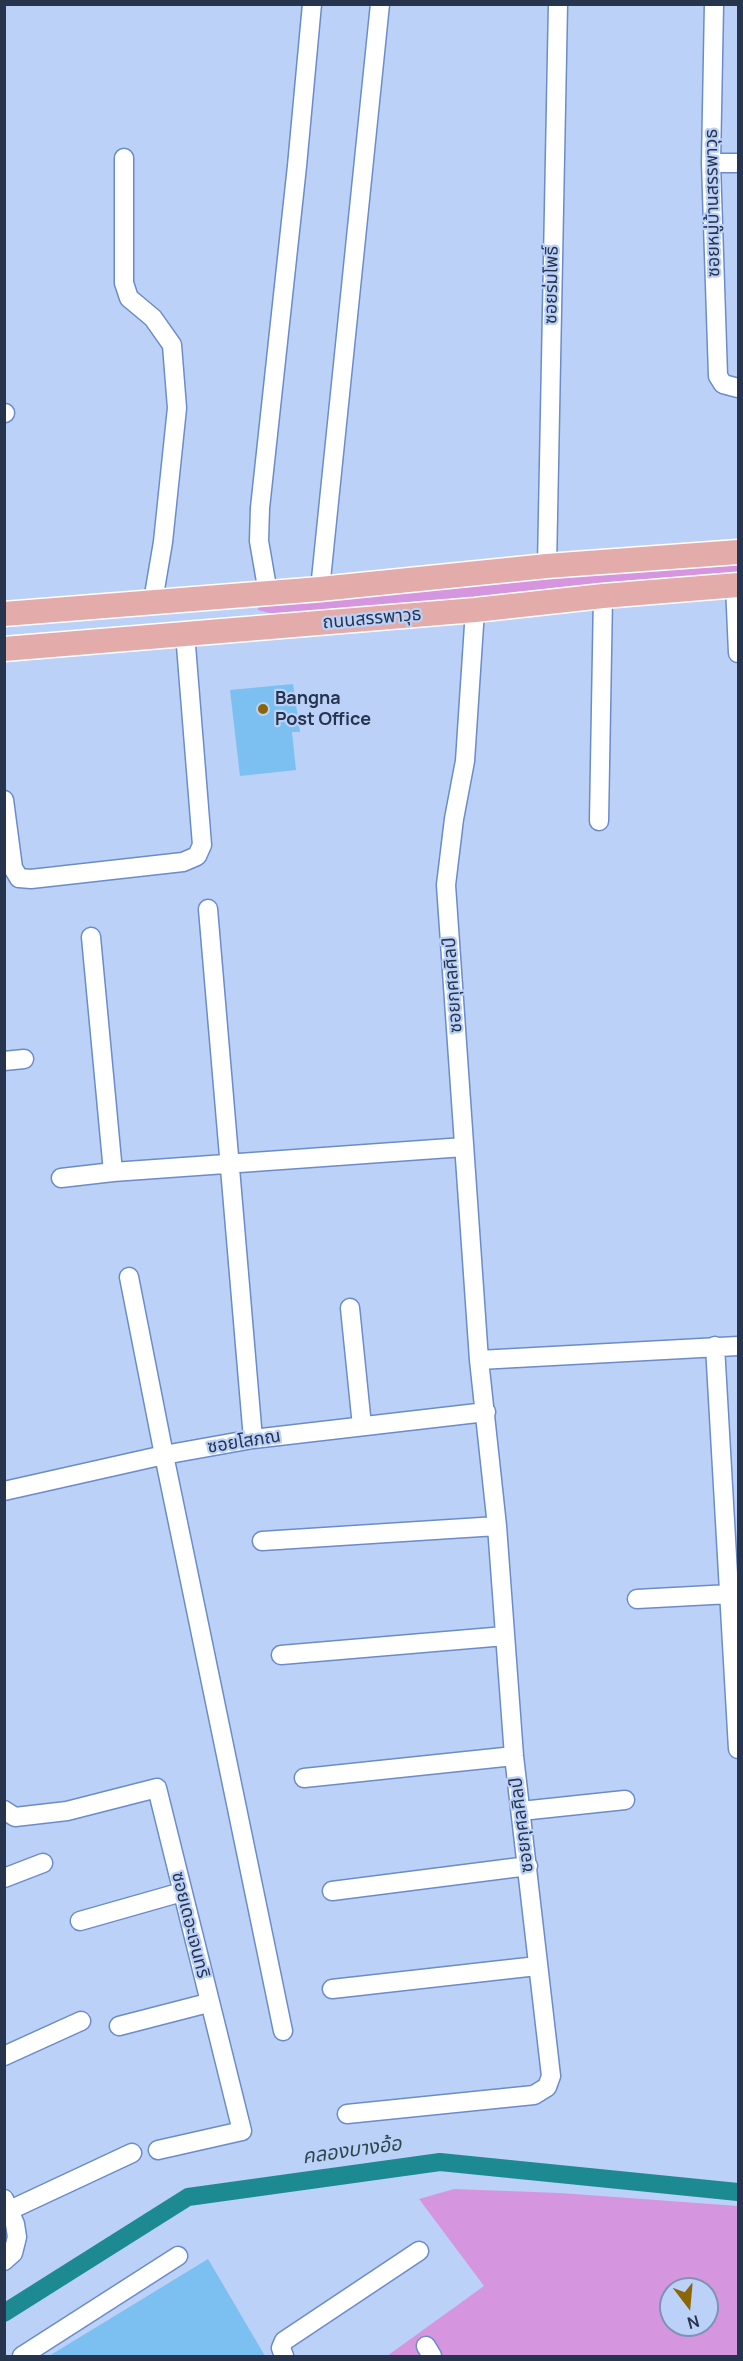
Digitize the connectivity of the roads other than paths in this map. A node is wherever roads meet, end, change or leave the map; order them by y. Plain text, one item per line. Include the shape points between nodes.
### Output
1 (312, 4) edge
2 (380, 4) edge
3 (558, 4) edge
4 (714, 4) edge
5 (124, 158) dead end
6 (711, 163) junction
7 (738, 163) edge
8 (738, 388) edge
9 (738, 552) edge
10 (547, 566) junction
11 (737, 585) edge
12 (320, 590) junction
13 (268, 593) junction
14 (221, 596) junction
15 (603, 596) junction
16 (153, 601) junction
17 (475, 610) junction
18 (4, 614) edge
19 (226, 632) junction
20 (185, 633) junction
21 (4, 649) edge
22 (738, 653) edge
23 (4, 800) edge
24 (599, 821) dead end
25 (208, 909) dead end
26 (92, 937) dead end
27 (24, 1059) dead end
28 (4, 1060) edge
29 (464, 1148) junction
30 (228, 1164) junction
31 (112, 1172) junction
32 (61, 1178) dead end
33 (129, 1277) dead end
34 (350, 1308) dead end
35 (716, 1346) junction
36 (738, 1346) edge
37 (479, 1360) junction
38 (486, 1412) junction
39 (362, 1426) junction
40 (253, 1439) junction
41 (164, 1455) junction
42 (4, 1491) edge
43 (498, 1526) junction
44 (262, 1541) dead end
45 (730, 1594) junction
46 (637, 1599) dead end
47 (505, 1636) junction
48 (281, 1655) dead end
49 (738, 1749) edge
50 (514, 1756) junction
51 (304, 1778) dead end
52 (625, 1800) dead end
53 (4, 1810) edge
54 (521, 1811) junction
55 (43, 1863) dead end
56 (528, 1866) junction
57 (4, 1878) edge
58 (332, 1891) dead end
59 (182, 1892) junction
60 (80, 1921) dead end
61 (537, 1966) junction
62 (332, 1989) dead end
63 (208, 2003) junction
64 (81, 2021) dead end
65 (118, 2026) dead end
66 (283, 2031) dead end
67 (4, 2056) edge
68 (347, 2114) dead end
69 (158, 2151) dead end
70 (132, 2153) dead end
71 (7, 2205) edge
72 (419, 2251) dead end
73 (178, 2256) dead end
74 (4, 2261) edge
75 (22, 2356) edge
76 (284, 2356) edge

1 - 13 street via 260,508 260,541
2 - 12 street
3 - 10 street, ซอยร่มโพธิ์
4 - 6 street, ซอยหมู่บ้านสรรพาวุธ
5 - 16 street via 124,283 129,298 153,318 172,345 177,408
6 - 7 street
6 - 8 street, ซอยหมู่บ้านสรรพาวุธ via 718,376 723,384
9 - 10 main road, ถนนสรรพาวุธ
10 - 12 main road, ถนนสรรพาวุธ
11 - 15 main road, ถนนสรรพาวุธ
11 - 22 street
12 - 13 main road, ถนนสรรพาวุธ
13 - 14 main road, ถนนสรรพาวุธ
14 - 16 main road, ถนนสรรพาวุธ
14 - 19 main road
15 - 17 main road, ถนนสรรพาวุธ
15 - 24 street
16 - 18 main road, ถนนสรรพาวุธ
17 - 19 main road, ถนนสรรพาวุธ
17 - 29 street, ซอยกุศลศิลป์ via 465,761 446,885
19 - 20 main road, ถนนสรรพาวุธ
20 - 21 main road, ถนนสรรพาวุธ
20 - 23 street via 202,845 197,856 183,862 19,878 13,868
25 - 30 street
26 - 31 street
27 - 28 street
29 - 30 street
29 - 37 street, ซอยกุศลศิลป์
30 - 31 street
30 - 40 street
31 - 32 street
33 - 41 street
34 - 39 street
35 - 36 street
35 - 37 street
35 - 45 street
37 - 38 street, ซอยกุศลศิลป์
38 - 39 street, ซอยโสภณ
38 - 43 street, ซอยกุศลศิลป์
39 - 40 street, ซอยโสภณ
40 - 41 street, ซอยโสภณ
41 - 42 street, ซอยโสภณ
41 - 66 street
43 - 44 street
43 - 47 street, ซอยกุศลศิลป์
45 - 46 street
45 - 49 street
47 - 48 street
47 - 50 street, ซอยกุศลศิลป์
50 - 51 street
50 - 54 street, ซอยกุศลศิลป์
52 - 54 street
53 - 59 street, ซอยเดอะเจนทริ via 15,1817 68,1811 156,1788
54 - 56 street, ซอยกุศลศิลป์
55 - 57 street
56 - 58 street
56 - 61 street, ซอยกุศลศิลป์
59 - 60 street
59 - 63 street, ซอยเดอะเจนทริ
61 - 62 street
61 - 68 street, ซอยกุศลศิลป์ via 551,2076 547,2087 534,2095
63 - 65 street
63 - 69 street, ซอยเดอะเจนทริ via 242,2131
64 - 67 street
70 - 71 street
71 - 74 street via 17,2237 13,2253
72 - 76 street via 284,2341
73 - 75 street

